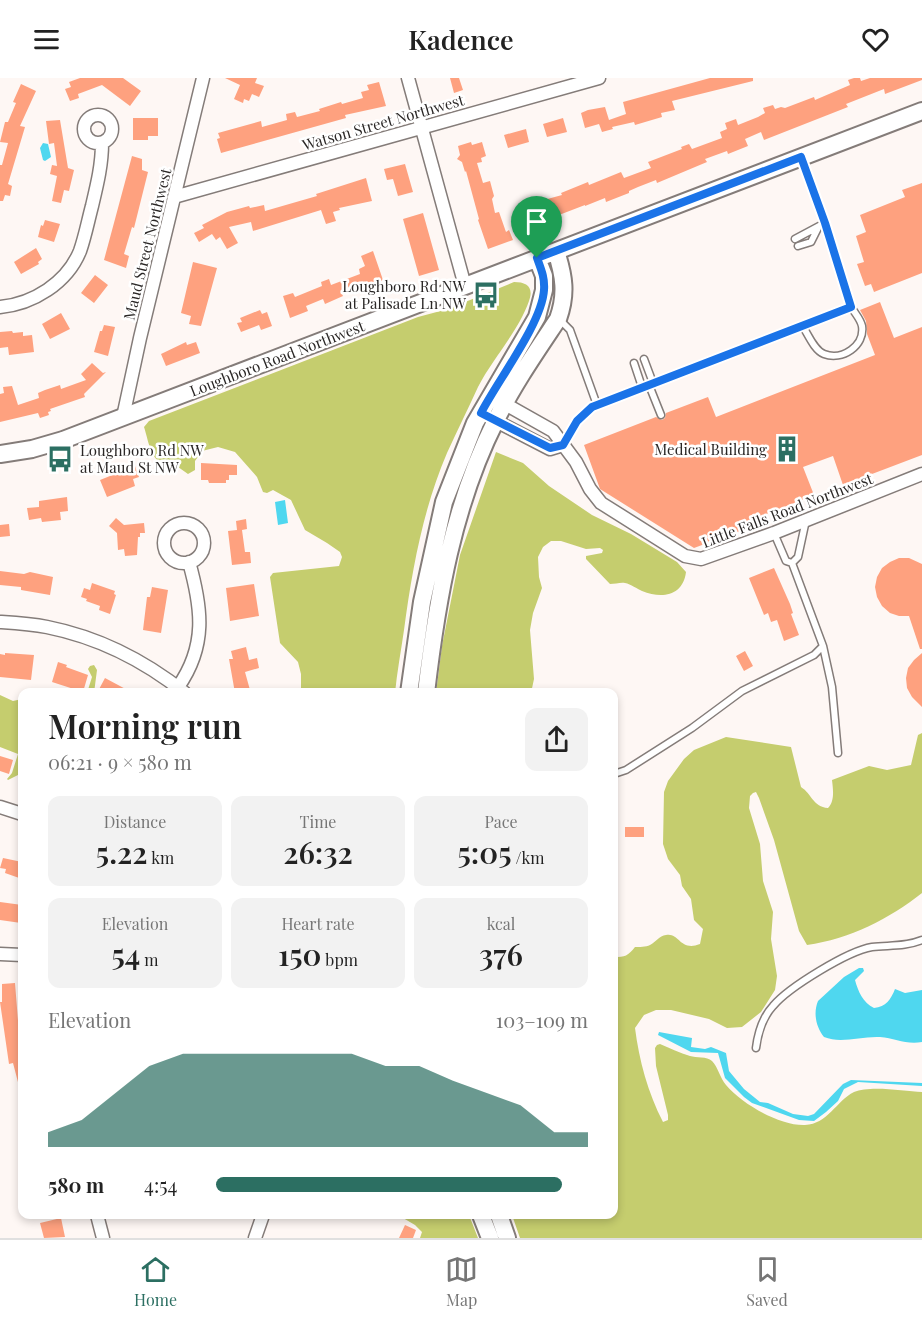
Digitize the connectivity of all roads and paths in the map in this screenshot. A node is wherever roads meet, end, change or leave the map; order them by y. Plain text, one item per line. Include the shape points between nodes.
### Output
1 (202, 78) edge
2 (408, 78) edge
3 (599, 78) edge
4 (922, 111) edge
5 (422, 127) junction
6 (102, 143) dead end
7 (801, 157) junction
8 (174, 197) junction
9 (825, 223) junction
10 (796, 243) dead end
11 (556, 251) junction
12 (537, 258) junction
13 (465, 286) junction
14 (0, 307) edge
15 (851, 307) junction
16 (558, 319) junction
17 (802, 325) junction
18 (644, 359) dead end
19 (634, 363) dead end
20 (648, 385) junction
21 (497, 400) junction
22 (597, 405) junction
23 (661, 415) dead end
24 (123, 417) junction
25 (488, 417) junction
26 (563, 445) junction
27 (0, 454) edge
28 (922, 474) edge
29 (806, 520) junction
30 (774, 533) junction
31 (189, 562) dead end
32 (792, 563) junction
33 (0, 622) edge
34 (823, 646) junction
35 (178, 688) edge
36 (182, 688) edge
37 (410, 688) edge
38 (427, 688) edge
39 (838, 753) dead end
40 (618, 773) edge
41 (0, 807) edge
42 (18, 813) edge
43 (922, 940) edge
44 (0, 954) edge
45 (18, 955) edge
46 (756, 1048) dead end
47 (99, 1219) edge
48 (262, 1219) edge
49 (483, 1219) edge
50 (500, 1219) edge
51 (103, 1238) edge
52 (255, 1238) edge
53 (490, 1238) edge
54 (507, 1238) edge

1 - 8 street, Maud Street Northwest
2 - 5 street
3 - 5 street, Watson Street Northwest
4 - 7 main road, Loughboro Road Northwest
5 - 8 street, Watson Street Northwest
5 - 13 street
6 - 14 street via 102,163 76,259 60,279 40,294 16,305
7 - 9 lane
7 - 11 main road, Loughboro Road Northwest
8 - 24 street, Maud Street Northwest
9 - 10 lane
9 - 15 lane
11 - 12 main road, Loughboro Road Northwest
11 - 16 main road via 565,282
12 - 13 main road, Loughboro Road Northwest
12 - 21 main road via 544,282 541,305
13 - 24 main road, Loughboro Road Northwest
15 - 17 lane
15 - 17 lane via 862,326 861,336 858,344 841,354 818,350
16 - 21 main road
16 - 22 lane via 570,330
17 - 20 lane
18 - 20 lane
19 - 20 lane
20 - 22 lane
20 - 23 lane
21 - 25 main road
21 - 26 street, Little Falls Road Northwest via 553,431
22 - 26 lane via 577,421
24 - 27 main road, Loughboro Road Northwest via 48,445
25 - 26 street via 550,448
25 - 37 main road via 458,465 437,530
25 - 38 main road via 453,535
26 - 30 street, Little Falls Road Northwest via 601,503 685,556 701,559
28 - 29 street, Little Falls Road Northwest
29 - 30 street, Little Falls Road Northwest
29 - 32 lane via 798,557
30 - 32 lane via 786,561
31 - 36 street via 198,598 199,634
32 - 34 lane
33 - 35 street via 46,627 96,641 141,663
34 - 39 lane via 832,687
34 - 40 lane via 814,655 742,691 692,728
41 - 42 street
43 - 46 lane via 911,945 872,947 819,971 774,1005 760,1026
44 - 45 street
47 - 51 street
48 - 52 street
49 - 53 main road
50 - 54 main road

